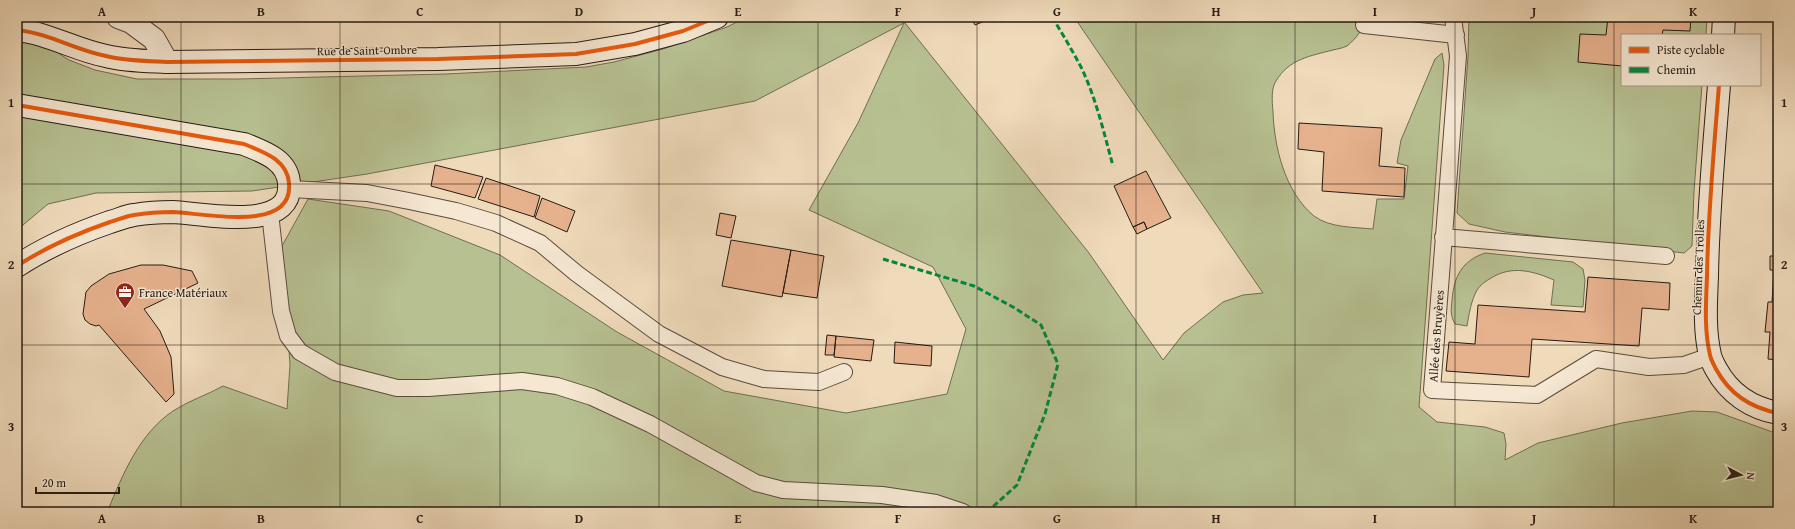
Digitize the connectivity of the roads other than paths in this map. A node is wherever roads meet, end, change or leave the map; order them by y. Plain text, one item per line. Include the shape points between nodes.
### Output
1 (118, 17) edge
2 (717, 17) edge
3 (1453, 17) edge
4 (1724, 17) edge
5 (1364, 25) dead end
6 (17, 30) edge
7 (1723, 34) edge
8 (1456, 35) junction
9 (167, 62) junction
10 (1719, 86) edge
11 (17, 105) edge
12 (290, 189) junction
13 (270, 214) junction
14 (1443, 237) junction
15 (1666, 256) dead end
16 (19, 260) edge
17 (1710, 356) junction
18 (844, 372) dead end
19 (1778, 413) edge
20 (963, 512) edge

1 - 9 street via 131,22 154,39
2 - 9 street, Rue de Saint-Ombre via 683,31 635,44 576,54 438,59
3 - 8 lane, Allée des Bruyères
4 - 7 street
5 - 8 lane
6 - 9 street, Rue de Saint-Ombre via 32,31 106,56 134,61
8 - 14 lane, Allée des Bruyères via 1458,56
10 - 17 street, Chemin des Trolles via 1707,262 1706,321
11 - 12 street via 244,144 280,162 288,176
12 - 13 street via 282,206
12 - 18 lane via 366,193 456,211 496,223 540,243 576,274 659,334 722,367 764,379 812,382 819,382
13 - 16 street via 250,218 172,212 132,215 100,225
13 - 20 lane via 281,312 288,336 300,352 335,372 397,388 522,381 557,386 592,397 650,424 756,483 783,490 882,494 936,503
14 - 15 lane
14 - 17 lane, Allée des Bruyères via 1432,390 1537,395 1596,359 1649,367 1684,365
17 - 19 street, Chemin des Trolles via 1720,376 1734,392 1749,404

